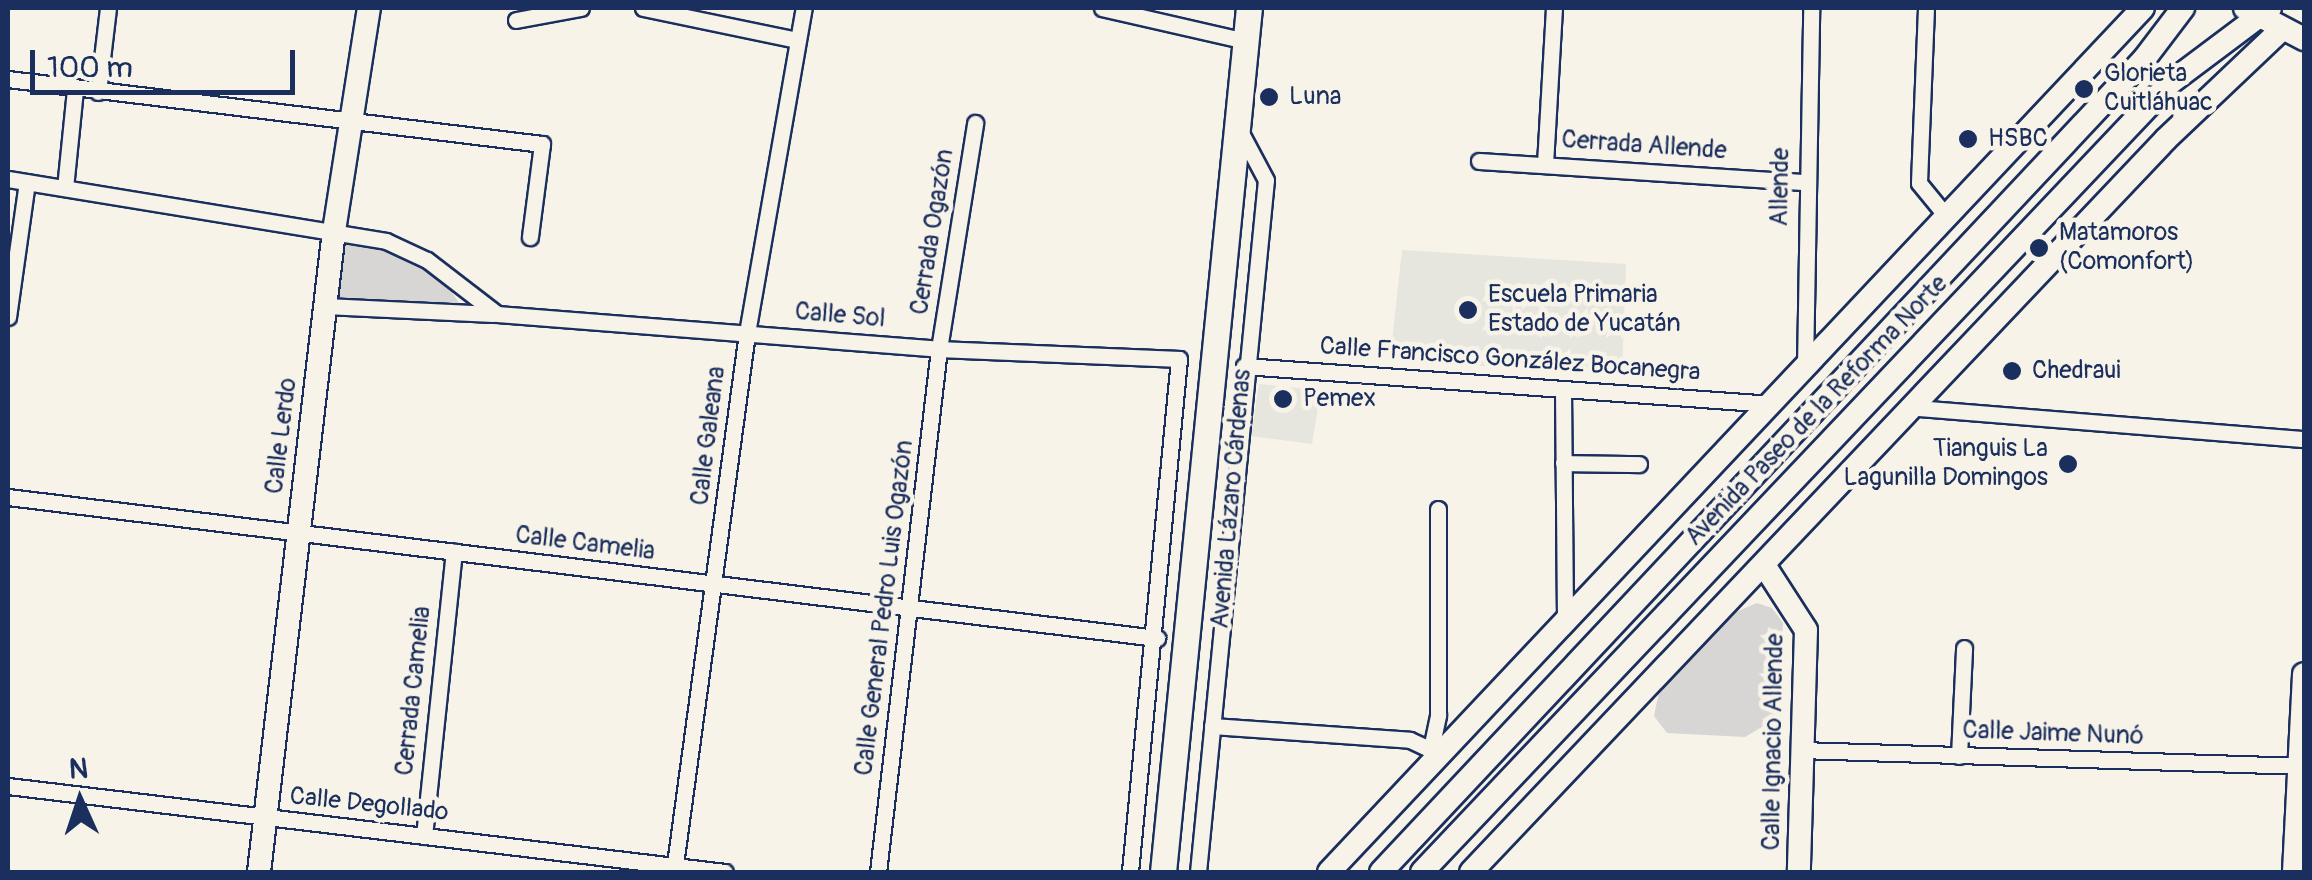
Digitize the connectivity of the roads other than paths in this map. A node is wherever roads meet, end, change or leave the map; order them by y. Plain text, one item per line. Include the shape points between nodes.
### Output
1 (108, 8) edge
2 (368, 8) edge
3 (580, 8) edge
4 (642, 8) edge
5 (804, 8) edge
6 (1102, 8) edge
7 (1249, 8) edge
8 (1554, 8) edge
9 (1811, 8) edge
10 (1926, 8) edge
11 (2143, 8) edge
12 (2183, 8) edge
13 (2258, 11) edge
14 (516, 20) dead end
15 (2281, 30) junction
16 (2304, 39) edge
17 (798, 40) junction
18 (1246, 42) junction
19 (8, 79) edge
20 (75, 89) junction
21 (98, 92) junction
22 (351, 122) junction
23 (975, 123) dead end
24 (1240, 131) junction
25 (1479, 161) dead end
26 (1544, 164) junction
27 (8, 179) edge
28 (26, 182) junction
29 (1806, 182) junction
30 (65, 188) junction
31 (1946, 216) junction
32 (334, 231) junction
33 (530, 237) dead end
34 (325, 306) junction
35 (497, 314) junction
36 (8, 316) edge
37 (746, 333) junction
38 (940, 349) junction
39 (1244, 366) junction
40 (1806, 367) junction
41 (1563, 388) junction
42 (1772, 404) junction
43 (1918, 408) junction
44 (2304, 439) edge
45 (1563, 463) junction
46 (1639, 464) dead end
47 (8, 497) edge
48 (1438, 510) dead end
49 (297, 533) junction
50 (454, 552) junction
51 (1764, 566) junction
52 (716, 586) junction
53 (911, 609) junction
54 (1565, 623) junction
55 (1156, 638) junction
56 (1964, 648) dead end
57 (2304, 674) edge
58 (1212, 726) junction
59 (1436, 750) junction
60 (1800, 750) junction
61 (1959, 756) junction
62 (2302, 766) edge
63 (8, 786) edge
64 (264, 819) junction
65 (424, 836) junction
66 (674, 870) edge
67 (259, 872) edge
68 (725, 872) edge
69 (878, 872) edge
70 (1130, 872) edge
71 (1163, 872) edge
72 (1198, 872) edge
73 (1329, 872) edge
74 (1381, 872) edge
75 (1422, 872) edge
76 (1471, 872) edge
77 (1799, 872) edge
78 (2294, 872) edge

1 - 21 street
2 - 22 street, Calle Lerdo
3 - 14 street
4 - 17 street
5 - 17 street, Calle Galeana
6 - 18 street
7 - 18 main road, Avenida Lázaro Cárdenas
8 - 26 street
9 - 29 street, Allende
10 - 31 street via 1919,183
11 - 31 street, Avenida Paseo de la Reforma Norte
12 - 74 street, Avenida Paseo de la Reforma Norte via 2145,58
13 - 15 street
13 - 75 street, Avenida Paseo de la Reforma Norte via 2170,83
15 - 16 street
15 - 43 street via 2166,139
17 - 37 street, Calle Galeana
18 - 24 main road, Avenida Lázaro Cárdenas
19 - 20 street
20 - 21 street
20 - 30 street
21 - 22 street
22 - 32 street, Calle Lerdo
22 - 33 street via 542,144
23 - 38 street, Cerrada Ogazón
24 - 39 street, Avenida Lázaro Cárdenas via 1266,180
24 - 71 main road, Avenida Lázaro Cárdenas
25 - 26 street, Cerrada Allende
26 - 29 street, Cerrada Allende
27 - 28 street
28 - 30 street
28 - 36 street
29 - 40 street, Allende
30 - 32 street
31 - 40 street, Avenida Paseo de la Reforma Norte
32 - 34 street, Calle Lerdo
32 - 35 street via 407,248
34 - 35 street, Calle Sol
34 - 49 street, Calle Lerdo
35 - 37 street, Calle Sol
37 - 38 street, Calle Sol
37 - 52 street, Calle Galeana
38 - 53 street, Calle General Pedro Luis Ogazón
38 - 55 street, Calle Sol via 1179,359
39 - 41 street, Calle Francisco González Bocanegra
39 - 58 street, Avenida Lázaro Cárdenas
40 - 42 street, Avenida Paseo de la Reforma Norte
41 - 42 street, Calle Francisco González Bocanegra
41 - 45 street
42 - 54 street, Avenida Paseo de la Reforma Norte
43 - 44 street
43 - 51 street
45 - 46 street
45 - 54 street
47 - 49 street, Calle Camelia
48 - 59 street
49 - 50 street, Calle Camelia
49 - 64 street, Calle Lerdo
50 - 52 street, Calle Camelia
50 - 65 street, Cerrada Camelia
51 - 60 street, Calle Ignacio Allende via 1806,630
51 - 76 street
52 - 53 street, Calle Camelia
52 - 66 street, Calle Galeana
53 - 55 street, Calle Camelia
53 - 69 street, Calle General Pedro Luis Ogazón
54 - 59 street, Avenida Paseo de la Reforma Norte
55 - 70 street
56 - 61 street
57 - 62 street
58 - 59 street
58 - 72 street, Avenida Lázaro Cárdenas
59 - 73 street, Avenida Paseo de la Reforma Norte
60 - 61 street, Calle Jaime Nunó
60 - 77 street, Calle Ignacio Allende
61 - 62 street, Calle Jaime Nunó
62 - 78 street
63 - 64 street, Calle Degollado
64 - 65 street, Calle Degollado
64 - 67 street, Calle Lerdo
65 - 66 street, Calle Degollado
66 - 68 street, Calle Degollado

